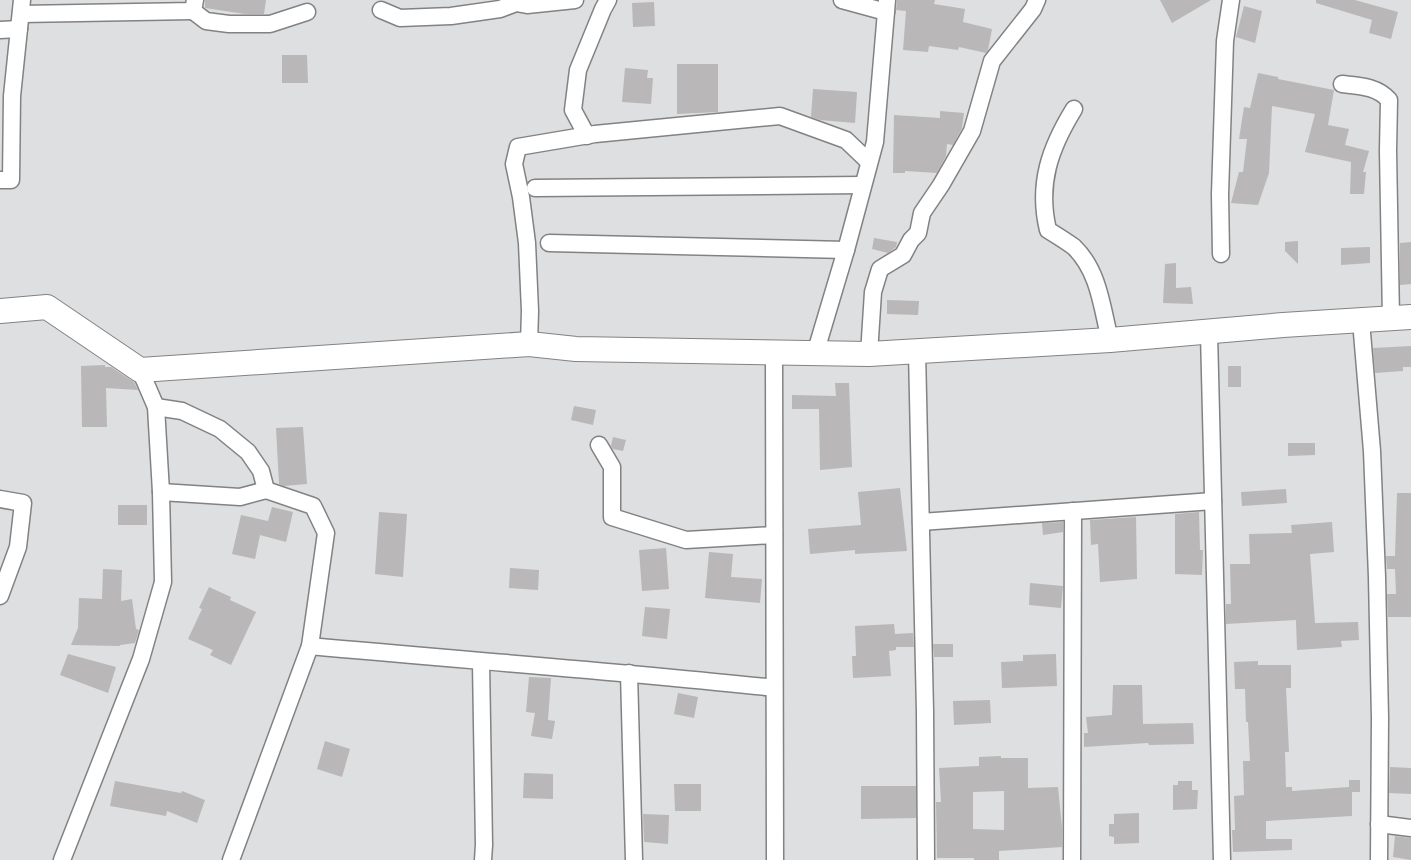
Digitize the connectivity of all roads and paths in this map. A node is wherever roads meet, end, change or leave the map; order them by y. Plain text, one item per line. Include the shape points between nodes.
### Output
1 (575, 0) edge
2 (608, 0) edge
3 (842, 0) edge
4 (1037, 0) edge
5 (1232, 0) edge
6 (194, 5) edge
7 (887, 6) edge
8 (381, 10) dead end
9 (307, 12) dead end
10 (21, 15) edge
11 (0, 30) edge
12 (1342, 84) dead end
13 (1074, 109) dead end
14 (587, 136) junction
15 (869, 162) junction
16 (0, 180) edge
17 (863, 185) junction
18 (535, 188) dead end
19 (549, 243) dead end
20 (846, 250) junction
21 (1222, 254) dead end
22 (0, 311) edge
23 (1401, 318) edge
24 (1361, 321) junction
25 (1209, 333) junction
26 (1110, 340) junction
27 (529, 344) junction
28 (917, 351) junction
29 (774, 354) junction
30 (815, 354) junction
31 (869, 354) junction
32 (140, 370) junction
33 (156, 407) junction
34 (599, 445) dead end
35 (266, 490) junction
36 (162, 492) junction
37 (0, 499) edge
38 (1213, 501) junction
39 (1074, 511) junction
40 (922, 522) junction
41 (774, 535) junction
42 (0, 596) edge
43 (310, 646) junction
44 (482, 662) junction
45 (629, 673) junction
46 (774, 687) junction
47 (1379, 824) junction
48 (1411, 828) edge
49 (62, 860) edge
50 (231, 860) edge
51 (483, 860) edge
52 (634, 860) edge
53 (775, 860) edge
54 (926, 860) edge
55 (1072, 860) edge
56 (1222, 860) edge
57 (1379, 860) edge

1 - 8 street via 528,5 516,3 500,9 451,16 400,18
2 - 14 street via 578,70 573,110
3 - 7 street
4 - 31 street via 992,61 972,131 922,213 918,233 903,255 880,268 873,292
5 - 21 street via 1225,41 1220,194
6 - 9 street via 206,21 229,24 270,24
6 - 10 street
7 - 15 street via 875,142
10 - 11 street
10 - 16 street via 12,96 11,180
12 - 23 street via 1373,89 1389,100 1388,150
13 - 26 street via 1050,158 1045,181 1044,215 1048,230 1073,247 1085,260 1099,288
14 - 15 street via 780,116 846,140
14 - 27 street via 518,147 514,164 527,243
15 - 17 street
17 - 18 street
17 - 20 street
19 - 20 street
20 - 30 street
22 - 32 street via 47,307
23 - 24 street
24 - 25 street
24 - 47 street via 1372,451 1380,718
25 - 26 street
25 - 38 street
26 - 28 street
27 - 29 street via 576,349
27 - 32 street
28 - 31 street
28 - 40 street
29 - 30 street
29 - 41 street
30 - 31 street
32 - 33 street
33 - 35 street via 182,411 220,429 248,452 261,471
33 - 36 street
34 - 41 street via 612,467 612,517 686,540
35 - 36 street via 240,497
35 - 43 street via 314,506 326,533
36 - 49 street via 163,582 141,659
37 - 42 street via 23,503 18,547
38 - 39 street
38 - 56 street
39 - 40 street
39 - 55 street
40 - 54 street
41 - 46 street
43 - 44 street
43 - 50 street
44 - 45 street
44 - 51 street
45 - 46 street
45 - 52 street
46 - 53 street
47 - 48 street
47 - 57 street

